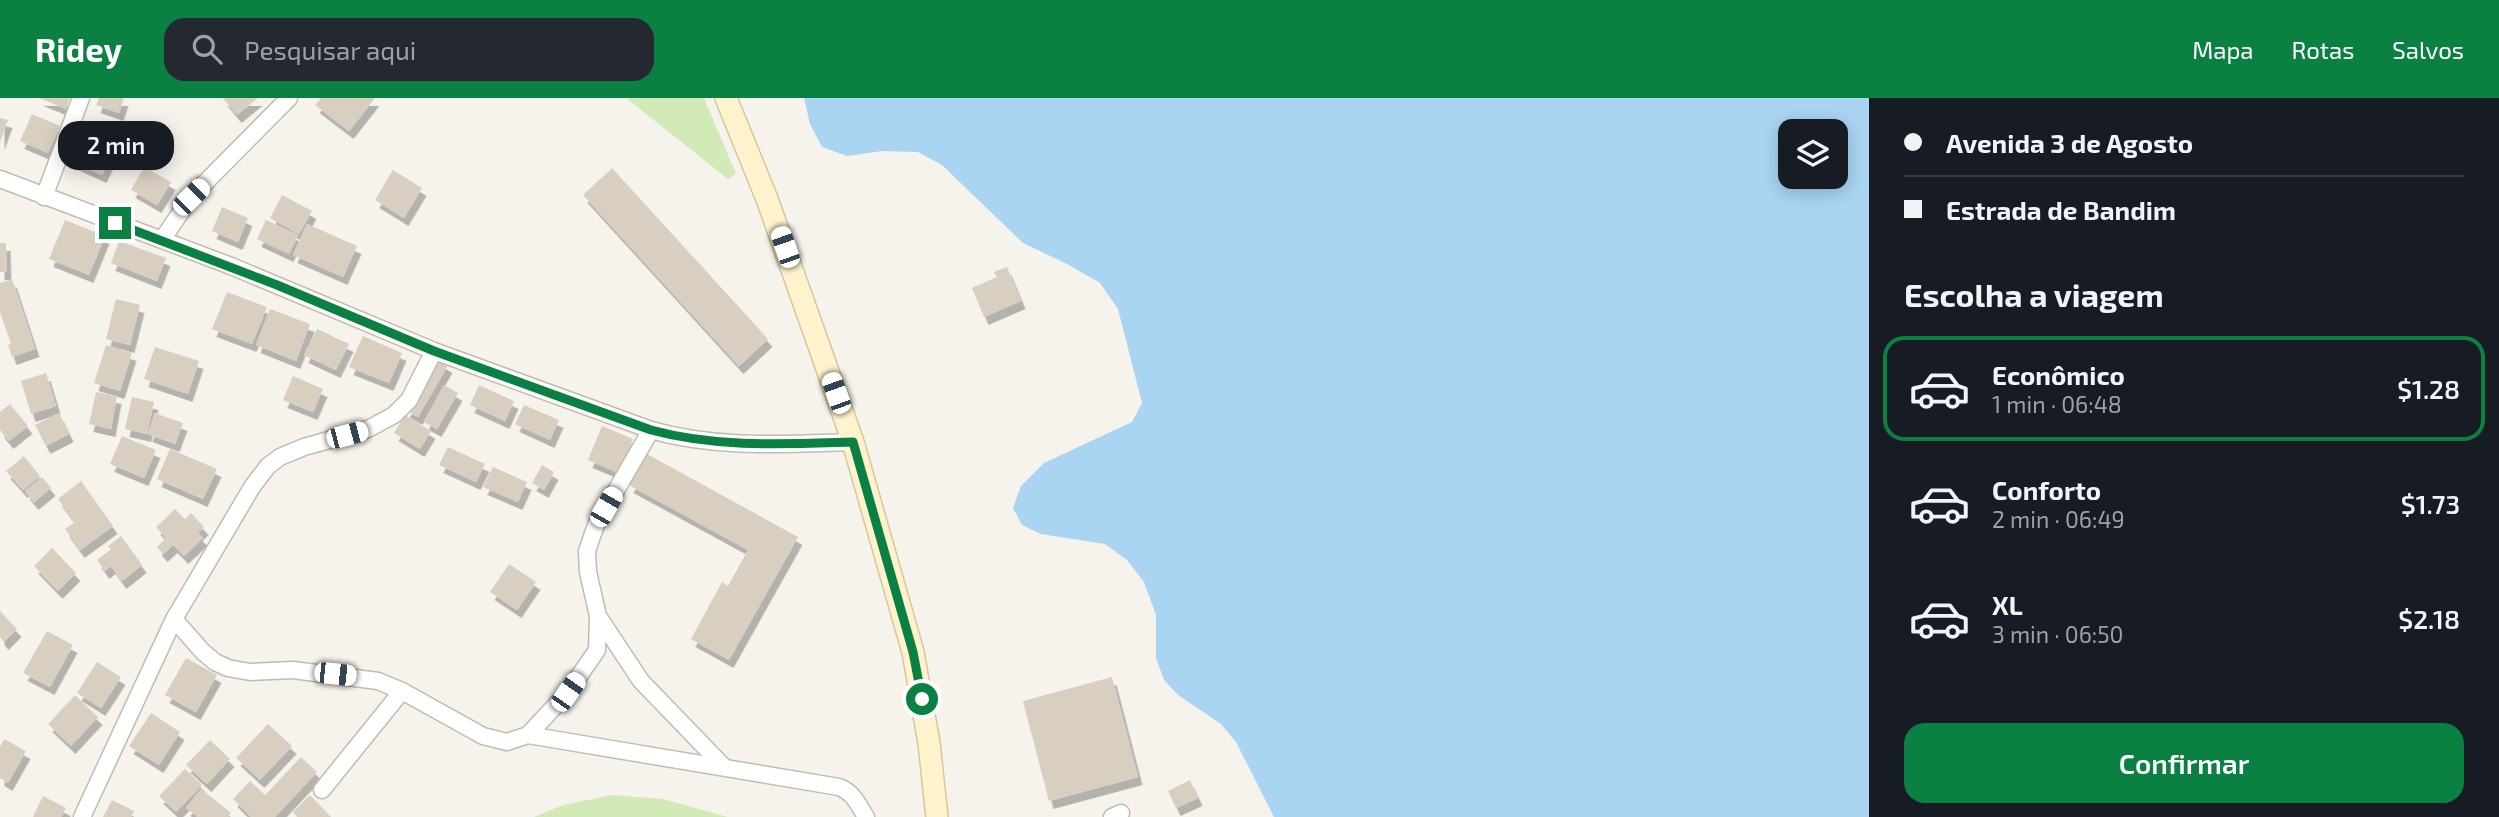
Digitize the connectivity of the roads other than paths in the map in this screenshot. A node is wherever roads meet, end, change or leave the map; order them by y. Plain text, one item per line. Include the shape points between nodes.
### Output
1 (80, 98) edge
2 (289, 98) edge
3 (726, 98) edge
4 (0, 179) edge
5 (44, 197) junction
6 (162, 240) junction
7 (434, 351) junction
8 (651, 430) junction
9 (853, 442) junction
10 (598, 615) junction
11 (174, 619) junction
12 (402, 691) junction
13 (528, 735) junction
14 (725, 768) junction
15 (322, 790) dead end
16 (82, 817) edge
17 (866, 817) edge
18 (937, 817) edge

1 - 5 street
2 - 6 street via 191,197
3 - 9 street
4 - 5 street
5 - 6 street
6 - 7 street
7 - 8 street
7 - 11 street via 409,400 394,415 368,429 304,447 268,466
8 - 9 street via 761,445
8 - 10 street via 596,525 587,551
9 - 18 street via 913,652
10 - 13 street via 597,650 568,692
10 - 14 street via 641,681
11 - 12 street via 203,652 228,668 356,676
11 - 16 street
12 - 13 street via 483,736 507,742
12 - 15 street
13 - 14 street
14 - 17 street via 846,790

